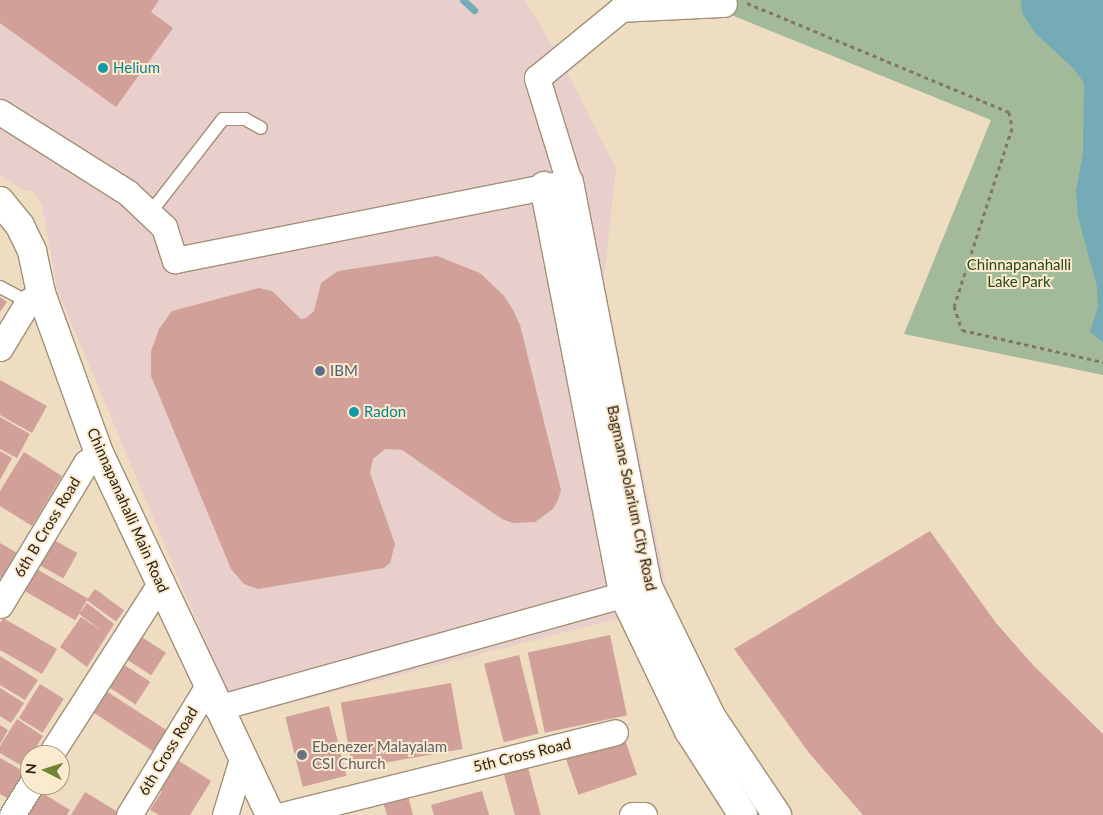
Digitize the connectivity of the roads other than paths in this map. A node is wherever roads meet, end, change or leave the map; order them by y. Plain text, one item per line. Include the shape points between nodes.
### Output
1 (733, 2) edge
2 (0, 112) edge
3 (261, 128) dead end
4 (557, 184) junction
5 (0, 201) edge
6 (150, 213) junction
7 (0, 287) edge
8 (35, 297) junction
9 (0, 348) edge
10 (99, 453) junction
11 (161, 582) junction
12 (636, 591) junction
13 (0, 605) edge
14 (212, 697) junction
15 (615, 732) dead end
16 (56, 745) edge
17 (242, 759) junction
18 (25, 795) edge
19 (12, 815) edge
20 (129, 815) edge
21 (225, 815) edge
22 (270, 815) edge
23 (283, 815) edge
24 (632, 815) edge
25 (644, 815) edge
26 (743, 815) edge
27 (777, 815) edge

1 - 4 street via 621,9 536,78
2 - 6 street via 128,193
3 - 6 lane via 245,119 223,119
4 - 6 street via 175,260 164,227
4 - 12 street, Bagmane Solarium City Road
5 - 8 street, Chinnapanahalli Main Road via 20,226 32,251
7 - 8 lane
8 - 9 street
8 - 10 street, Chinnapanahalli Main Road
10 - 11 street, Chinnapanahalli Main Road
10 - 13 street, 6th B Cross Road via 86,463
11 - 14 street, Chinnapanahalli Main Road
11 - 16 street
12 - 14 street
12 - 26 street, Bagmane Solarium City Road via 689,731
12 - 27 street, Bagmane Solarium City Road via 712,718
14 - 17 street, Chinnapanahalli Main Road
14 - 20 street, 6th Cross Road
15 - 23 street, 5th Cross Road
17 - 21 street
17 - 22 street, Chinnapanahalli Main Road
18 - 19 street
24 - 25 street

